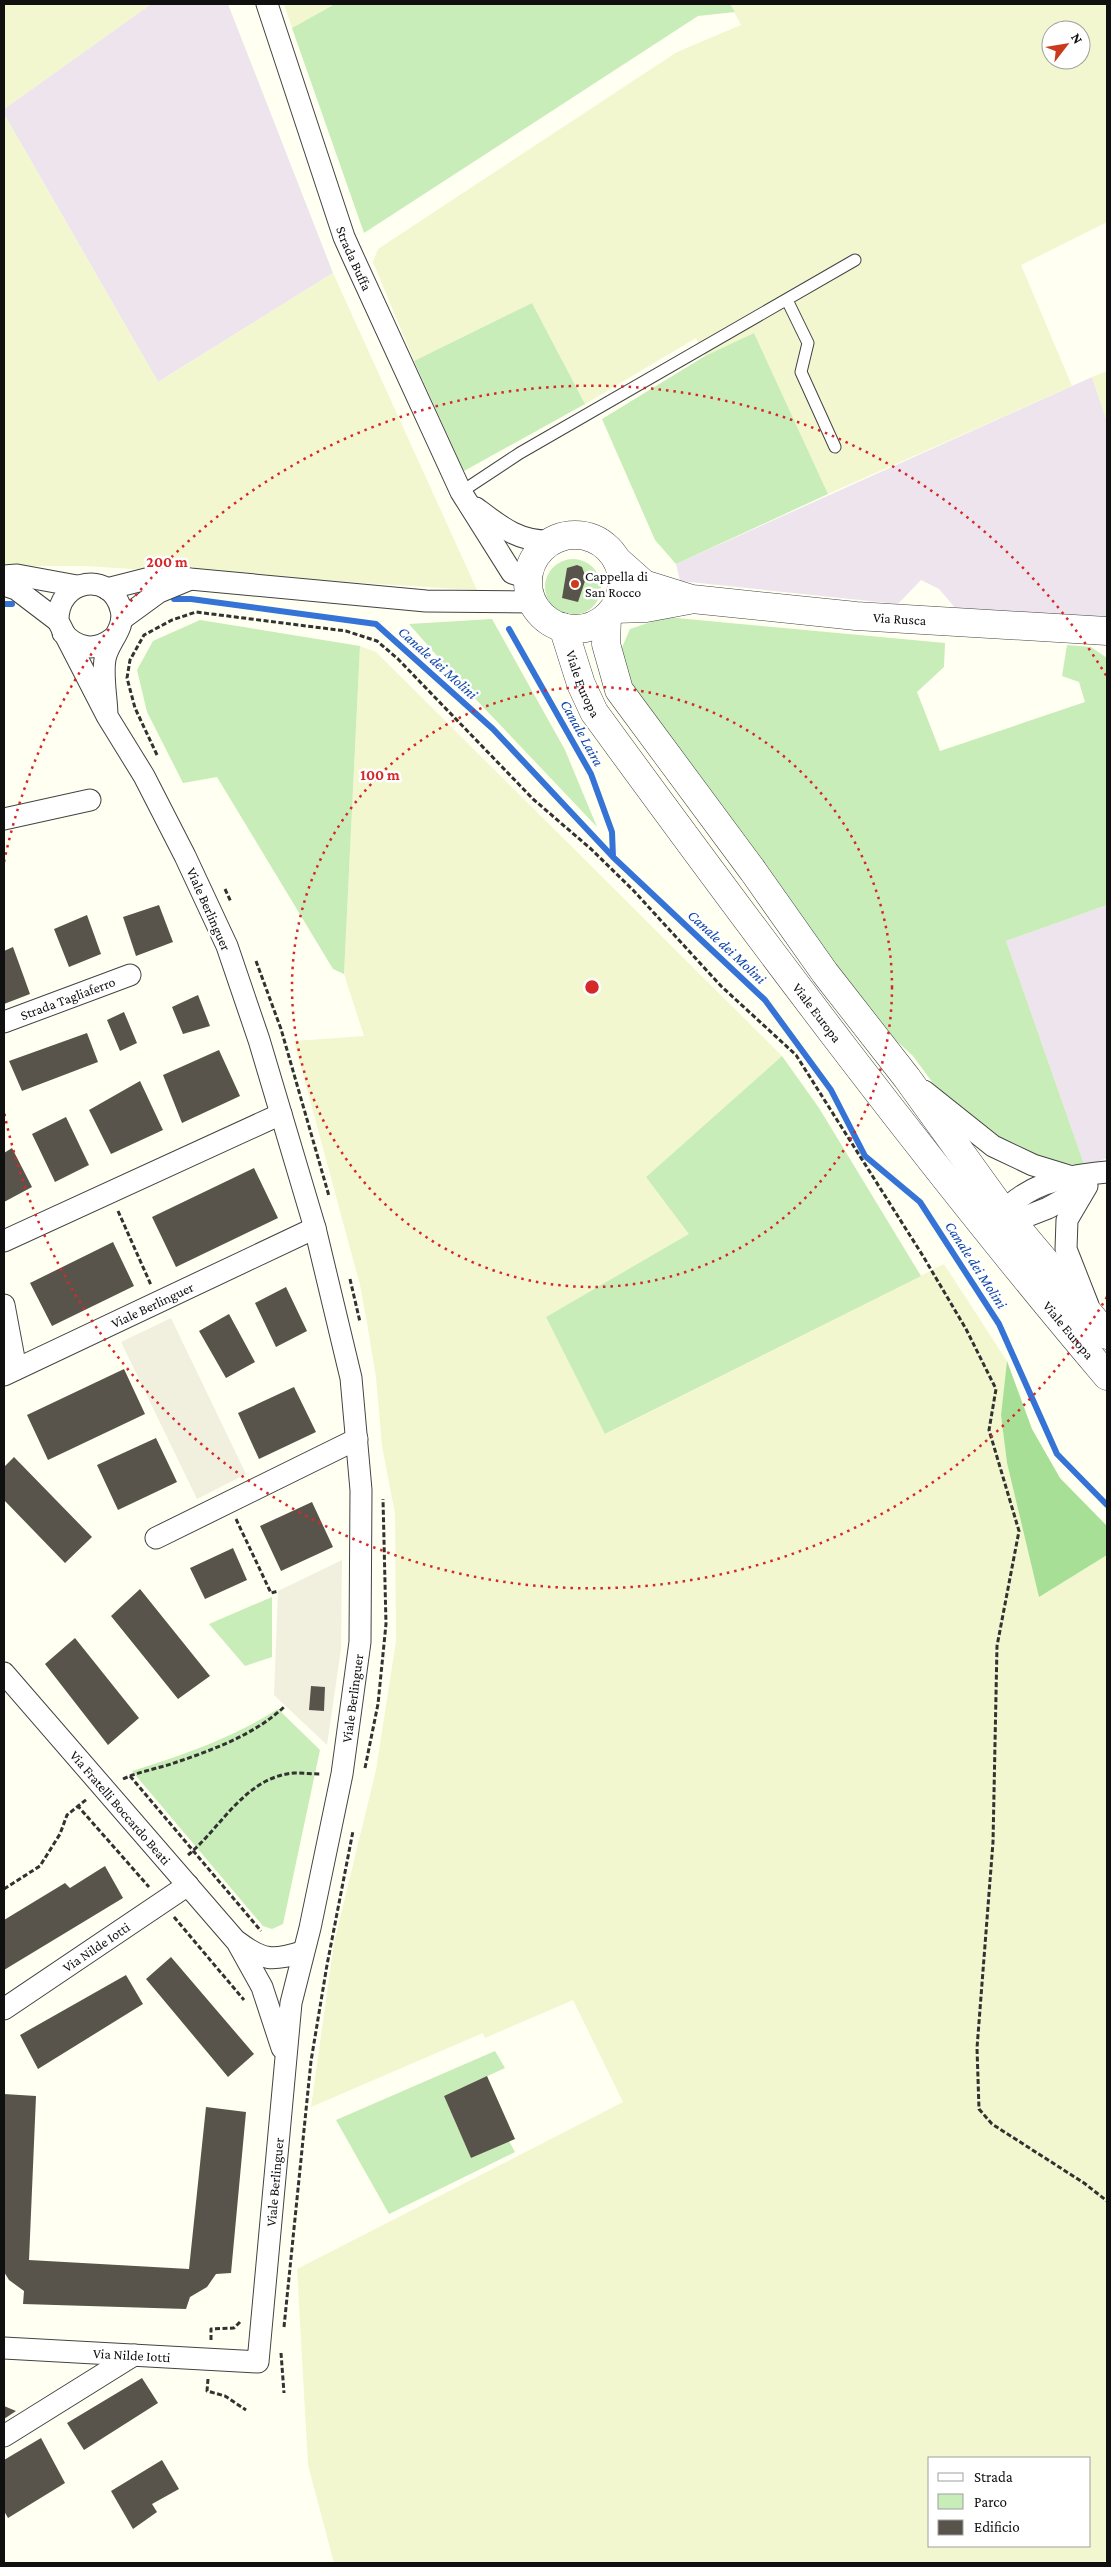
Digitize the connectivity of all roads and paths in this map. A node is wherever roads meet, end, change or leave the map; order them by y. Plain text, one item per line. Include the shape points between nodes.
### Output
1 (267, 4) edge
2 (855, 260) dead end
3 (787, 300) junction
4 (835, 447) dead end
5 (464, 497) junction
6 (551, 540) junction
7 (617, 560) junction
8 (4, 576) edge
9 (190, 579) junction
10 (4, 585) edge
11 (77, 586) junction
12 (107, 588) junction
13 (530, 590) junction
14 (692, 599) junction
15 (610, 613) junction
16 (122, 619) junction
17 (61, 627) junction
18 (563, 627) junction
19 (1107, 631) edge
20 (113, 638) junction
21 (107, 716) junction
22 (144, 776) junction
23 (90, 800) dead end
24 (4, 819) edge
25 (224, 887) dead end
26 (232, 904) dead end
27 (253, 953) dead end
28 (130, 975) dead end
29 (4, 1022) edge
30 (907, 1078) junction
31 (281, 1114) junction
32 (1107, 1172) edge
33 (1078, 1181) junction
34 (109, 1193) junction
35 (330, 1201) dead end
36 (1001, 1221) junction
37 (314, 1228) junction
38 (4, 1241) edge
39 (350, 1275) dead end
40 (159, 1301) junction
41 (4, 1305) edge
42 (1101, 1327) edge
43 (362, 1331) dead end
44 (10, 1372) edge
45 (1107, 1376) edge
46 (356, 1439) junction
47 (382, 1489) dead end
48 (228, 1502) junction
49 (156, 1538) dead end
50 (278, 1591) dead end
51 (4, 1673) edge
52 (284, 1706) dead end
53 (322, 1767) dead end
54 (365, 1771) dead end
55 (321, 1774) junction
56 (130, 1776) junction
57 (319, 1784) dead end
58 (105, 1789) junction
59 (77, 1805) junction
60 (354, 1828) dead end
61 (193, 1851) junction
62 (172, 1867) junction
63 (188, 1885) junction
64 (148, 1886) junction
65 (4, 1889) edge
66 (163, 1903) junction
67 (262, 1933) dead end
68 (237, 1942) junction
69 (302, 1952) junction
70 (267, 1957) junction
71 (262, 1987) junction
72 (294, 1992) junction
73 (249, 2006) dead end
74 (4, 2008) edge
75 (285, 2065) junction
76 (1107, 2201) edge
77 (242, 2318) dead end
78 (283, 2335) dead end
79 (282, 2344) dead end
80 (4, 2348) edge
81 (134, 2354) junction
82 (209, 2359) junction
83 (258, 2362) joint
84 (284, 2393) dead end
85 (246, 2410) dead end
86 (4, 2436) edge

1 - 5 street, Strada Buffa via 344,237
2 - 3 lane
3 - 4 lane via 808,343 801,372
3 - 5 lane via 520,453
5 - 6 street, Strada Buffa via 501,527 532,541
5 - 13 street, Strada Buffa via 512,573
6 - 7 street via 580,534 608,548
6 - 13 street via 531,563
7 - 14 street, Via Rusca via 644,584
7 - 15 street via 622,585 620,598
8 - 11 street via 17,575
9 - 12 street via 166,574
9 - 13 street via 426,601
9 - 16 street via 159,592
10 - 17 street via 16,589
11 - 12 street via 97,584
11 - 17 street via 61,602
12 - 16 street via 119,602
13 - 18 street via 540,613
14 - 15 street, Via Rusca
14 - 19 street, Via Rusca via 856,616
15 - 18 street via 594,625 578,629
15 - 30 street, Viale Europa via 606,644 619,690 825,973
16 - 20 street
17 - 20 street via 71,641 90,648 99,647
17 - 21 street, Viale Berlinguer
18 - 36 street, Viale Europa via 581,684 594,712 828,1030
20 - 21 street via 105,659
21 - 22 street, Viale Berlinguer
22 - 31 street, Viale Berlinguer via 227,946 260,1040
22 - 76 path via 164,768 135,708 127,678 130,660 144,635 196,612 346,631 377,641 534,799 591,848 722,986 796,1055 923,1256 966,1329 996,1389 989,1430 1019,1531 997,1646 993,1842 977,2048 979,2109 992,2124
23 - 24 street
25 - 26 path
27 - 35 path via 281,1029
28 - 29 street, Strada Tagliaferro
30 - 33 street via 993,1146
30 - 36 street, Viale Europa
31 - 34 street
31 - 37 street, Viale Berlinguer
32 - 33 street
33 - 36 street via 1061,1201
33 - 42 street via 1067,1220 1066,1249
34 - 38 street
34 - 40 path
36 - 42 street, Viale Europa
36 - 45 street, Viale Europa
37 - 40 street, Viale Berlinguer
37 - 46 street, Viale Berlinguer via 351,1378
39 - 43 path
40 - 44 street, Viale Berlinguer
41 - 44 street, Viale Berlinguer
46 - 48 street
46 - 69 street, Viale Berlinguer via 361,1490 360,1642 342,1774 310,1928
47 - 54 path via 386,1624 378,1704
48 - 49 street
48 - 50 path via 271,1593
51 - 58 street, Via Fratelli Boccardo Beati
52 - 56 path via 270,1720 229,1741 172,1764
53 - 55 path
55 - 57 path
55 - 61 path via 292,1773 268,1781 234,1805
56 - 58 path
56 - 61 path
58 - 59 path
58 - 62 street, Via Fratelli Boccardo Beati
59 - 64 path
59 - 65 path via 67,1815 60,1834 40,1866
60 - 78 path via 326,1965 311,2061
61 - 62 path
61 - 67 path
62 - 63 street, Via Fratelli Boccardo Beati
62 - 64 path
63 - 66 street, Via Nilde Iotti
63 - 68 street, Via Fratelli Boccardo Beati
64 - 66 path
66 - 73 path
66 - 74 street, Via Nilde Iotti
68 - 70 street, Via Fratelli Boccardo Beati via 256,1956
68 - 71 street, Via Fratelli Boccardo Beati
69 - 70 street, Via Fratelli Boccardo Beati via 279,1959
69 - 72 street, Viale Berlinguer
70 - 72 street, Via Fratelli Boccardo Beati via 282,1968
71 - 72 street via 277,1993
71 - 75 street, Via Fratelli Boccardo Beati via 280,2037
72 - 75 street, Viale Berlinguer
75 - 83 street, Viale Berlinguer
77 - 82 path via 234,2328 211,2329
79 - 84 path
80 - 81 street, Via Nilde Iotti
81 - 82 street, Via Nilde Iotti
81 - 86 street
82 - 83 street, Via Nilde Iotti
82 - 85 path via 207,2391 225,2396

